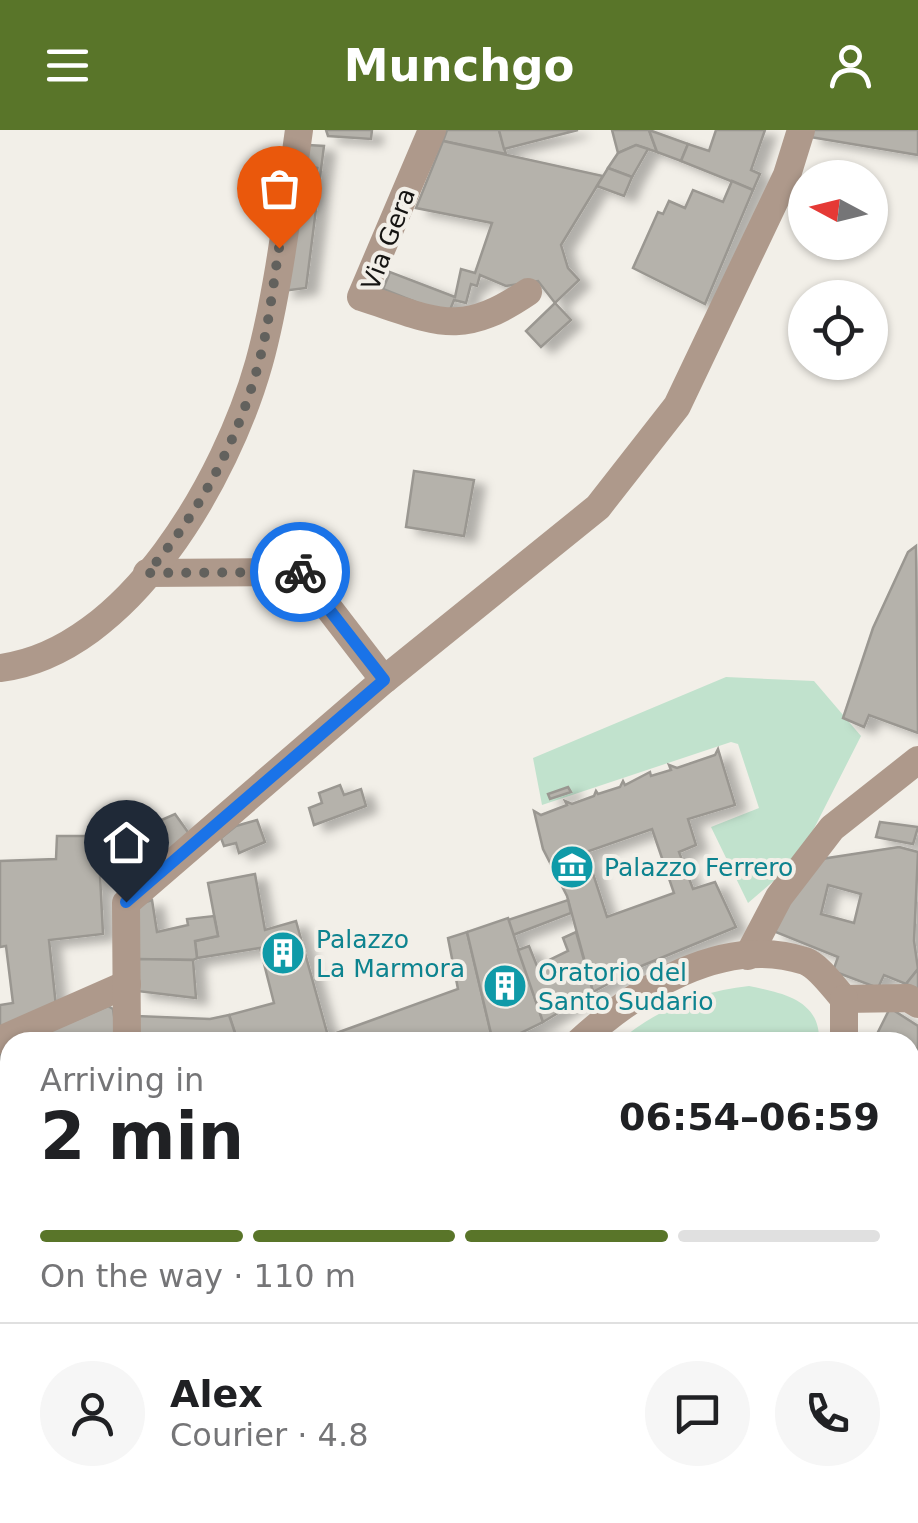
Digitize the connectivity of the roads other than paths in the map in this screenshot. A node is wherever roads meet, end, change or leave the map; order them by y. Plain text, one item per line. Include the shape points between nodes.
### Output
1 (300, 130) edge
2 (432, 130) edge
3 (801, 130) edge
4 (528, 292) dead end
5 (147, 573) junction
6 (0, 668) edge
7 (384, 680) junction
8 (918, 760) edge
9 (748, 956) junction
10 (126, 984) junction
11 (844, 999) junction
12 (918, 1004) edge
13 (18, 1032) edge
14 (127, 1032) edge
15 (590, 1032) edge
16 (844, 1032) edge

1 - 5 street via 259,362 224,460
2 - 4 street, Via Gera via 361,297 469,324
3 - 7 street via 787,175 677,406 598,507
5 - 6 street via 116,610 33,664
5 - 7 street via 301,572
7 - 10 street via 126,902
8 - 9 street via 832,828 779,896
9 - 11 street via 808,962
9 - 15 street via 707,961 615,1009
10 - 13 street
10 - 14 street
11 - 12 street via 908,998
11 - 16 street

